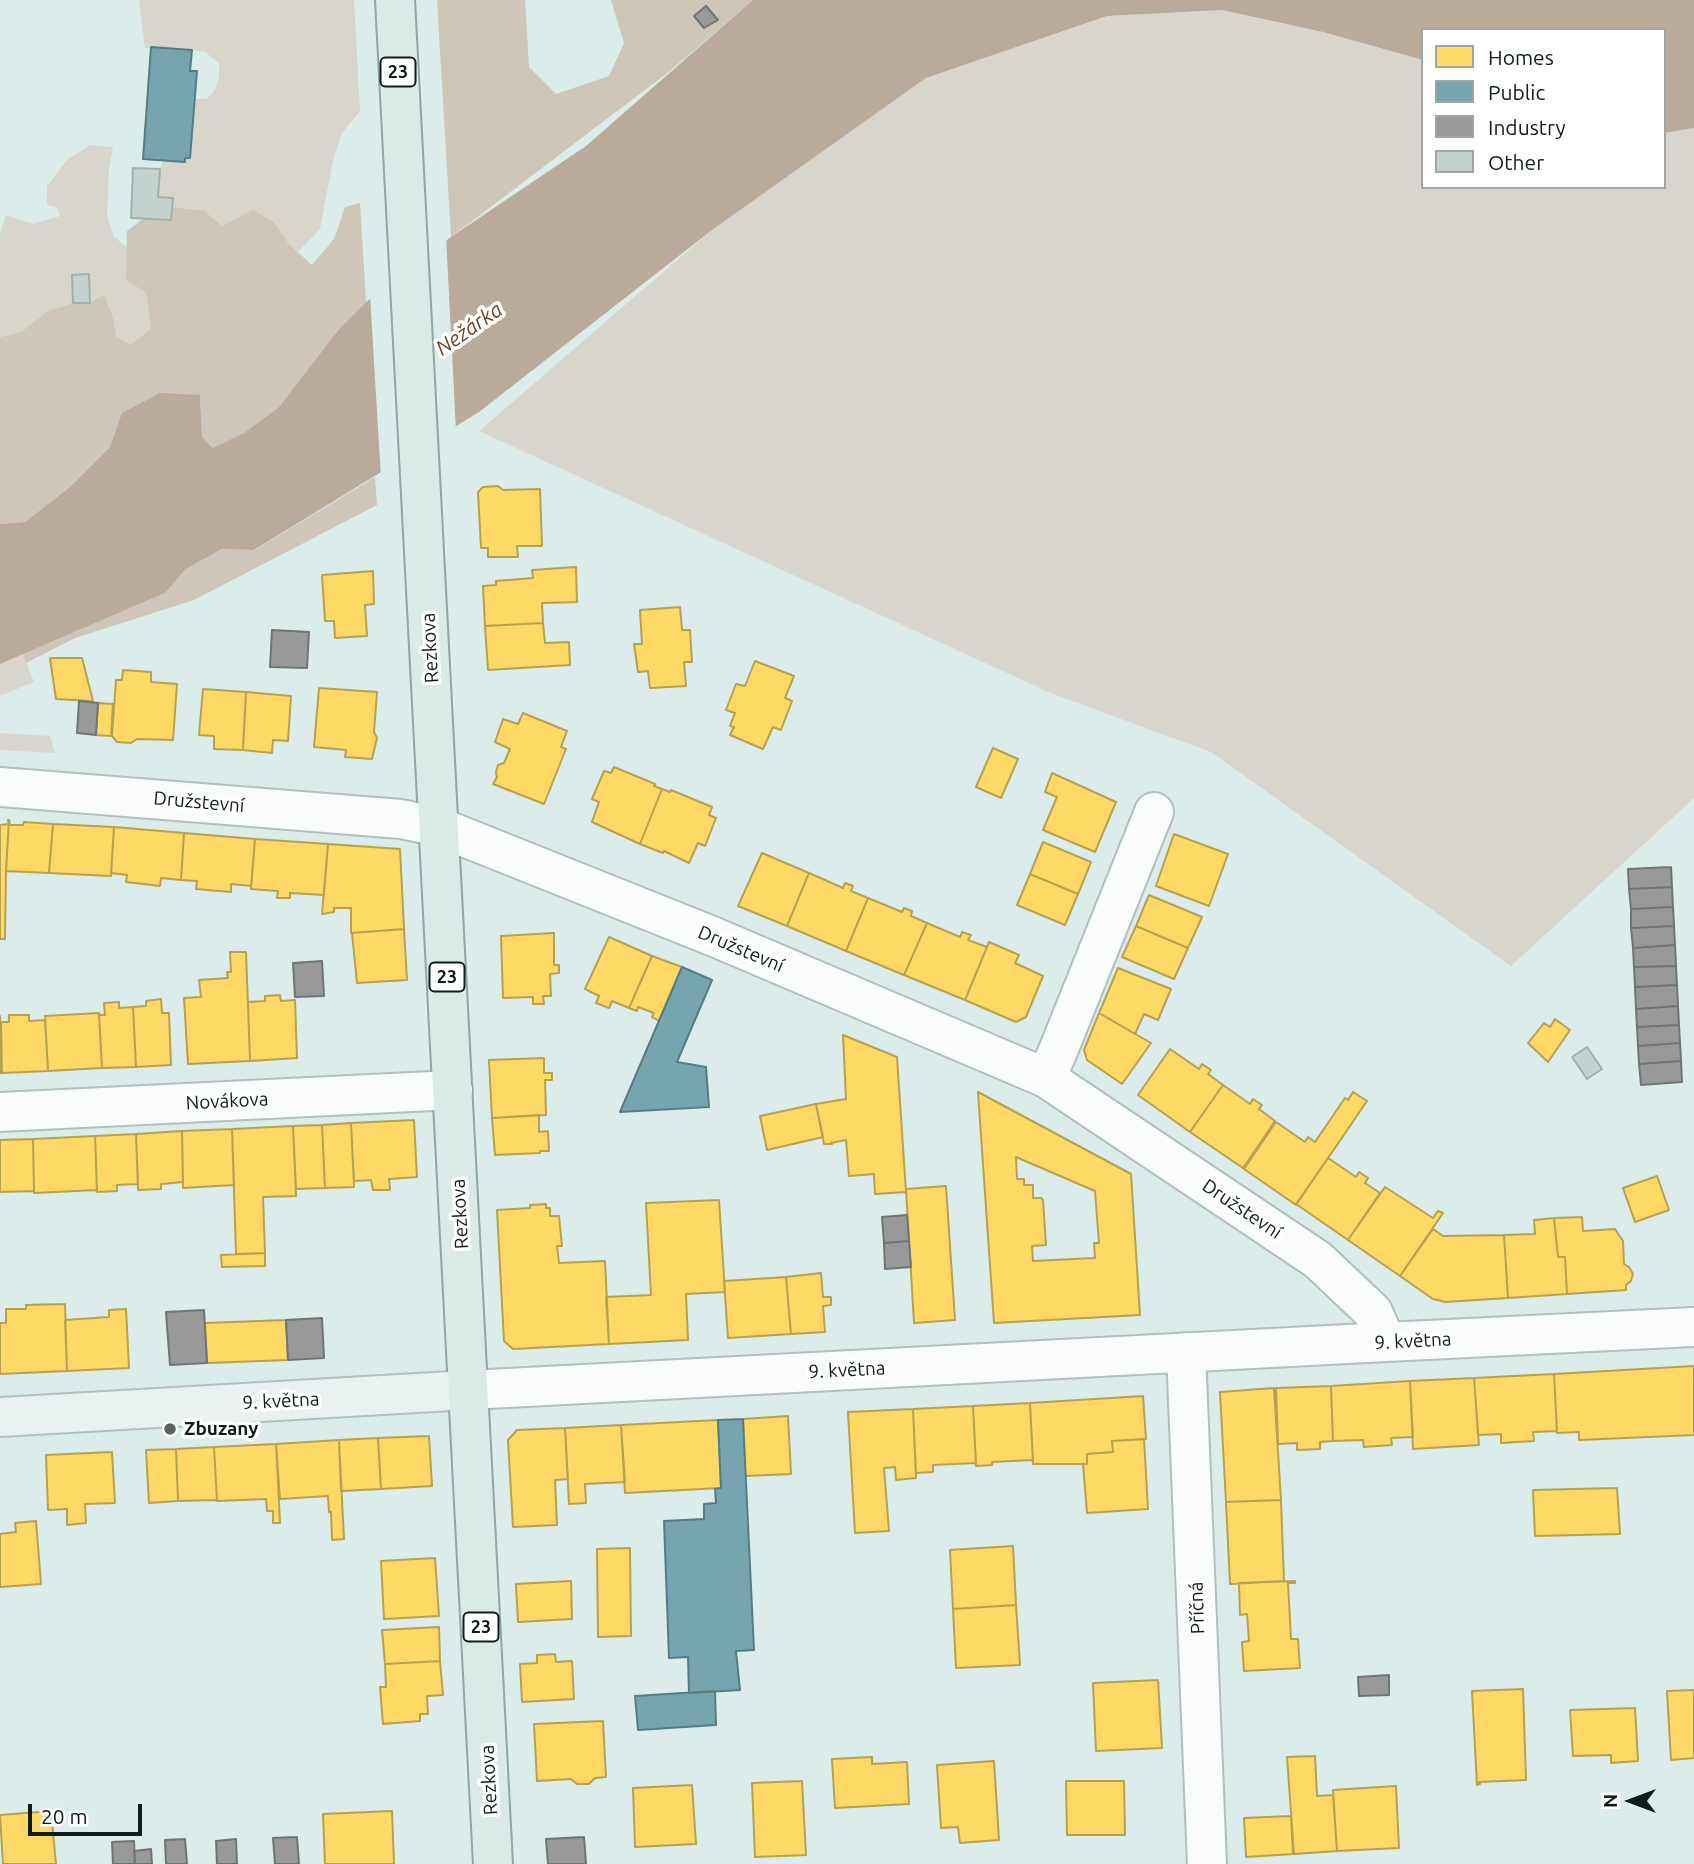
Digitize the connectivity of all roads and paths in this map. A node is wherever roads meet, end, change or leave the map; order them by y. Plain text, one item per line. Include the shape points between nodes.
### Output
1 (395, 0) edge
2 (0, 787) edge
3 (1154, 812) dead end
4 (439, 827) junction
5 (1046, 1078) junction
6 (453, 1090) junction
7 (0, 1112) edge
8 (1694, 1328) edge
9 (1386, 1342) junction
10 (1186, 1352) junction
11 (469, 1390) junction
12 (0, 1417) edge
13 (493, 1864) edge
14 (1207, 1864) edge

1 - 4 main road, Rezkova / 23
2 - 4 street, Družstevní via 401,819
3 - 5 street
4 - 5 street, Družstevní via 712,936
4 - 6 main road, Rezkova / 23
5 - 9 street, Družstevní via 1318,1260 1373,1312
6 - 7 street, Novákova
6 - 11 main road, Rezkova / 23
8 - 9 street, 9. května
9 - 10 street, 9. května
10 - 11 street, 9. května
10 - 14 street, Příčná
11 - 12 main road, 9. května
11 - 13 main road, Rezkova / 23

